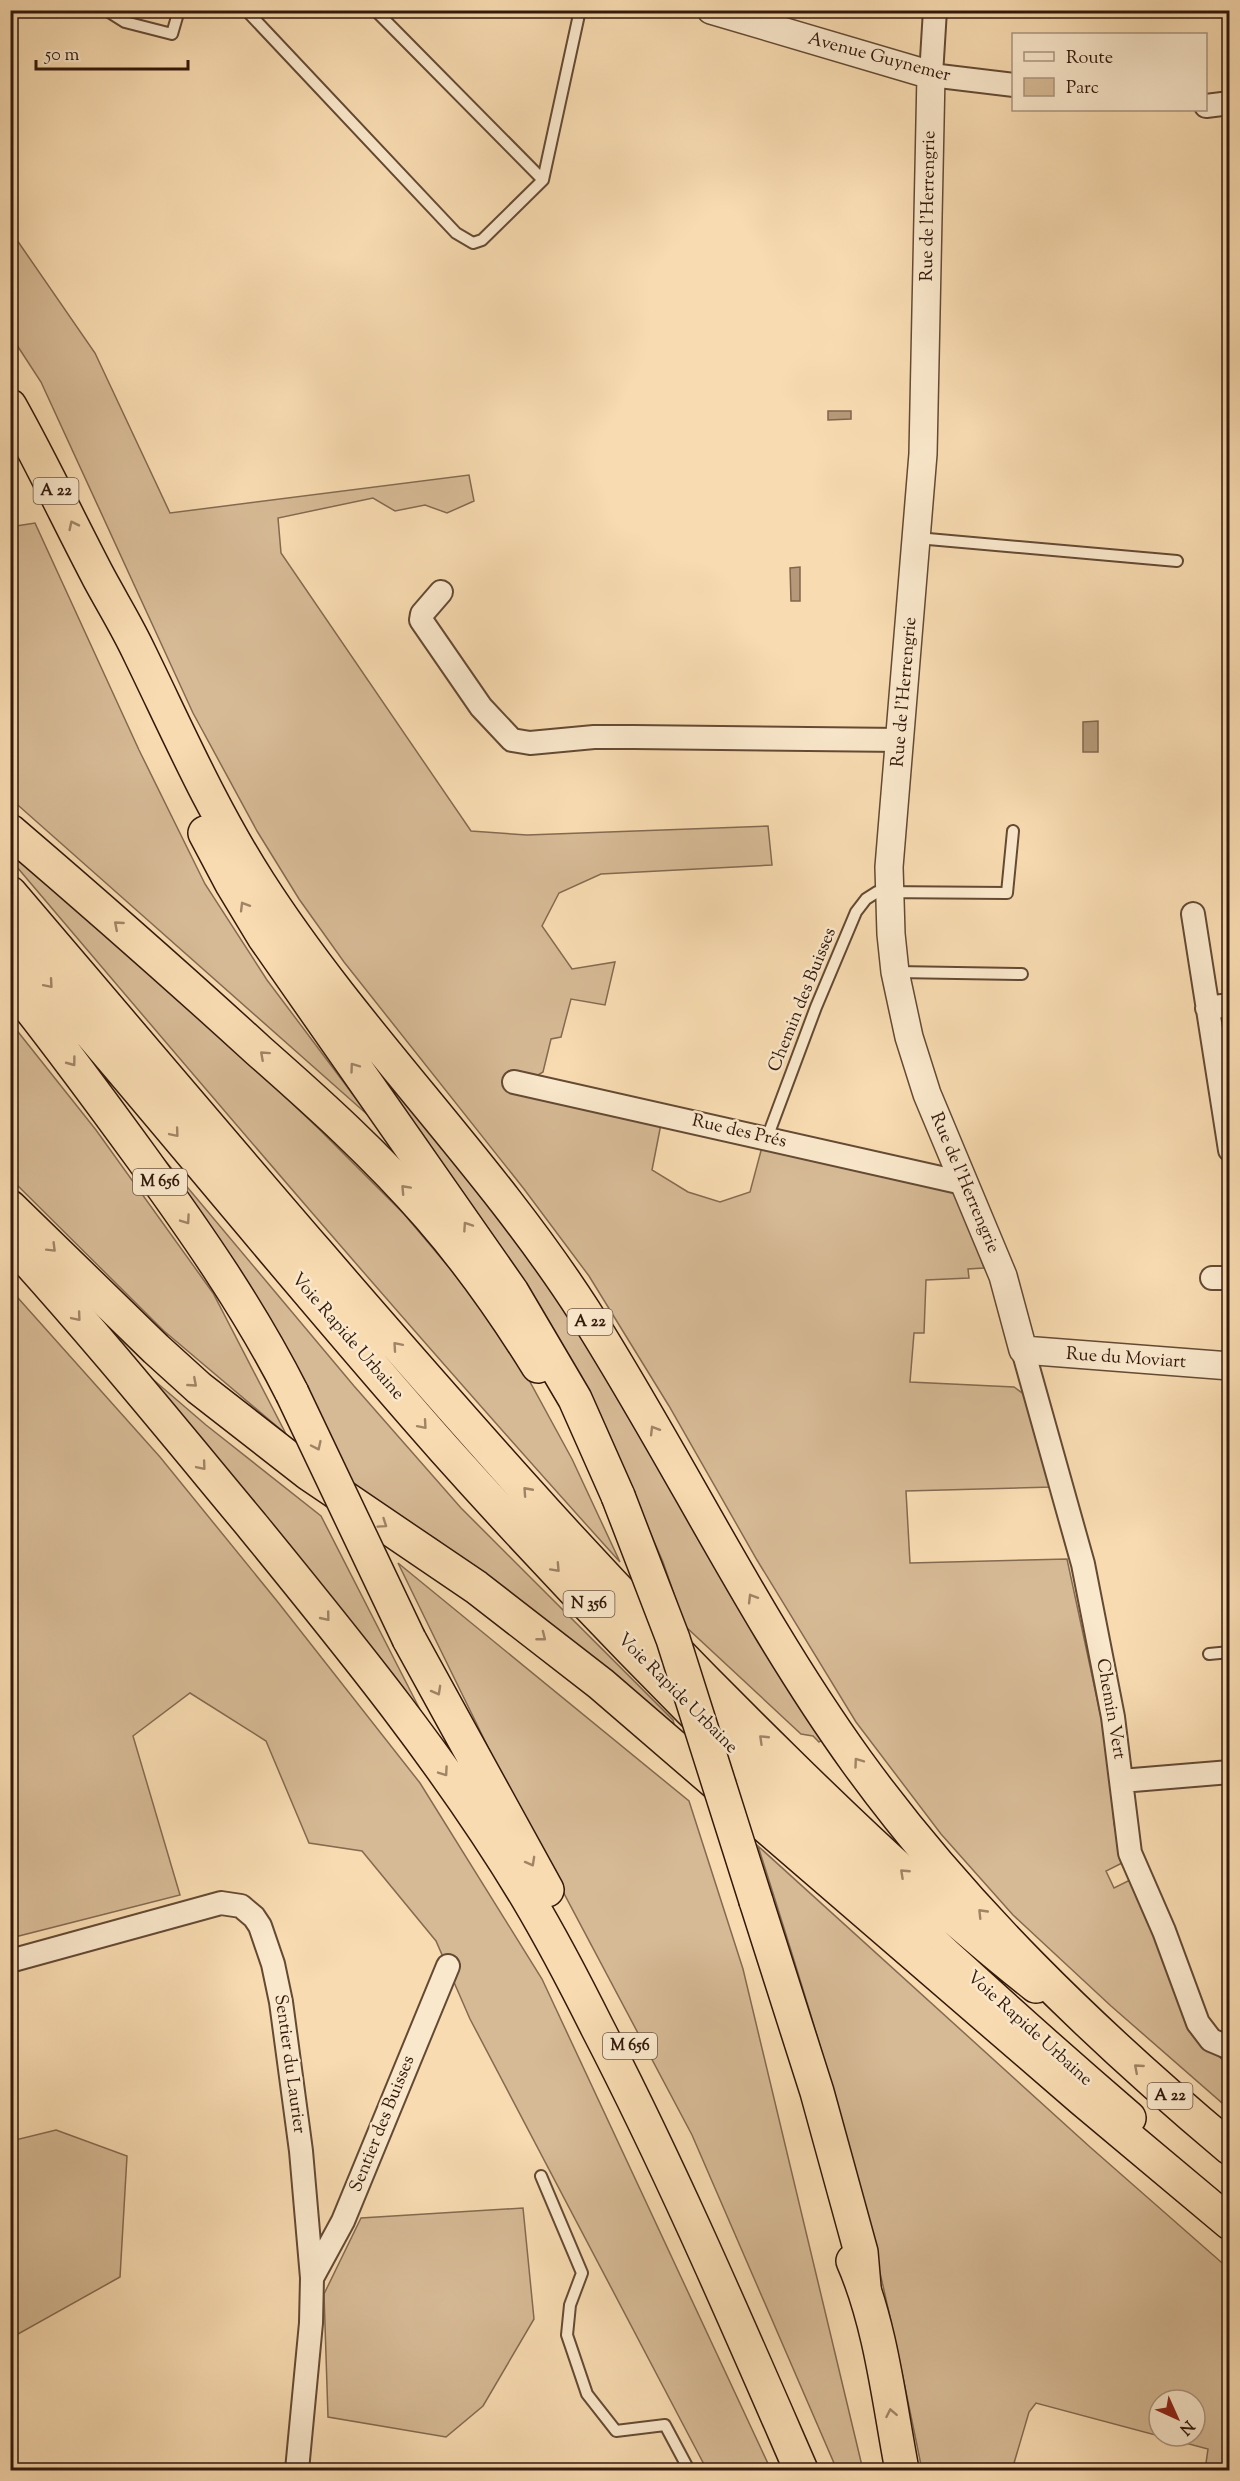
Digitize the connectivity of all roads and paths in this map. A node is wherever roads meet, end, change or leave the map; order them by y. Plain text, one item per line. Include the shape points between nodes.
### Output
1 (106, 10) edge
2 (179, 10) edge
3 (246, 10) edge
4 (375, 10) edge
5 (580, 10) edge
6 (711, 10) edge
7 (935, 10) edge
8 (931, 75) junction
9 (1012, 85) edge
10 (1230, 103) edge
11 (1207, 106) edge
12 (543, 180) junction
13 (10, 406) edge
14 (917, 538) junction
15 (1177, 561) dead end
16 (99, 578) junction
17 (441, 592) dead end
18 (901, 740) junction
19 (10, 831) edge
20 (1013, 831) dead end
21 (889, 891) junction
22 (10, 893) edge
23 (1193, 914) dead end
24 (10, 939) edge
25 (895, 972) junction
26 (1022, 974) dead end
27 (10, 983) edge
28 (1230, 1005) edge
29 (1207, 1008) junction
30 (514, 1082) dead end
31 (767, 1138) junction
32 (1230, 1150) edge
33 (963, 1183) junction
34 (10, 1207) edge
35 (10, 1241) edge
36 (1023, 1350) junction
37 (1230, 1366) edge
38 (613, 1498) junction
39 (1230, 1652) edge
40 (1209, 1654) dead end
41 (1230, 1772) edge
42 (1121, 1781) junction
43 (10, 1961) edge
44 (448, 1966) dead end
45 (1111, 2045) junction
46 (1230, 2048) edge
47 (1230, 2148) edge
48 (541, 2176) dead end
49 (1230, 2208) edge
50 (1230, 2223) edge
51 (312, 2278) junction
52 (297, 2470) edge
53 (689, 2470) edge
54 (801, 2470) edge
55 (812, 2470) edge
56 (902, 2470) edge

1 - 2 lane via 125,22 172,34
3 - 12 lane via 465,240 482,240
4 - 12 lane
5 - 12 lane
6 - 8 street, Avenue Guynemer
7 - 8 street, Rue de l'Herrengrie
8 - 9 street, Avenue Guynemer
8 - 14 street, Rue de l'Herrengrie via 923,454
10 - 11 street
16 -> 13 highway, A 22
14 - 15 lane
14 - 18 street, Rue de l'Herrengrie
38 -> 16 highway via 575,1399 512,1292 313,1010 232,884 122,654
45 -> 16 highway, A 22 via 955,1884 856,1761 792,1665 608,1350 548,1258 481,1168 330,982 258,882 198,778 137,647
17 - 18 street via 421,620 481,707 505,735 519,743 634,736
18 - 21 street, Rue de l'Herrengrie
38 -> 19 highway via 546,1379 486,1287 429,1216 314,1100
20 - 21 lane via 1007,893
21 - 25 street, Rue de l'Herrengrie
21 - 31 lane, Chemin des Buisses via 877,892 856,912
45 -> 22 highway, Voie Rapide Urbaine / N 356 via 968,1932 704,1682 438,1392
23 - 29 street
24 -> 49 highway, Voie Rapide Urbaine / N 356 via 399,1398 609,1625 863,1877
25 - 26 lane
25 - 33 street, Rue de l'Herrengrie via 914,1055
27 -> 55 highway, M 656, bridge via 101,1102 261,1334 409,1640 648,2080 739,2282
28 - 29 street
29 - 32 street
30 - 31 street, Rue des Prés
31 - 33 street, Rue des Prés
33 - 36 street, Rue de l'Herrengrie via 1010,1295
34 -> 50 highway via 200,1388 308,1473 476,1587 593,1678
35 -> 54 highway via 119,1366 348,1644 420,1738 503,1859 554,1946 634,2100 715,2272
36 - 37 street, Rue du Moviart
36 - 42 street, Chemin Vert via 1079,1546 1113,1717
56 -> 38 highway, bridge via 864,2287 861,2252 817,2092 748,1895 673,1639
39 - 40 lane
41 - 42 street
42 - 46 street, Chemin Vert via 1130,1853 1195,2016 1205,2034
43 - 51 street, Sentier du Laurier via 221,1903 241,1906 254,1917 266,1940 281,2002 301,2151
44 - 51 street, Sentier des Buisses via 343,2221
47 -> 45 highway, A 22
48 - 53 lane via 582,2273 570,2305 567,2335 587,2394 616,2431 665,2425
51 - 52 street, Sentier du Laurier

